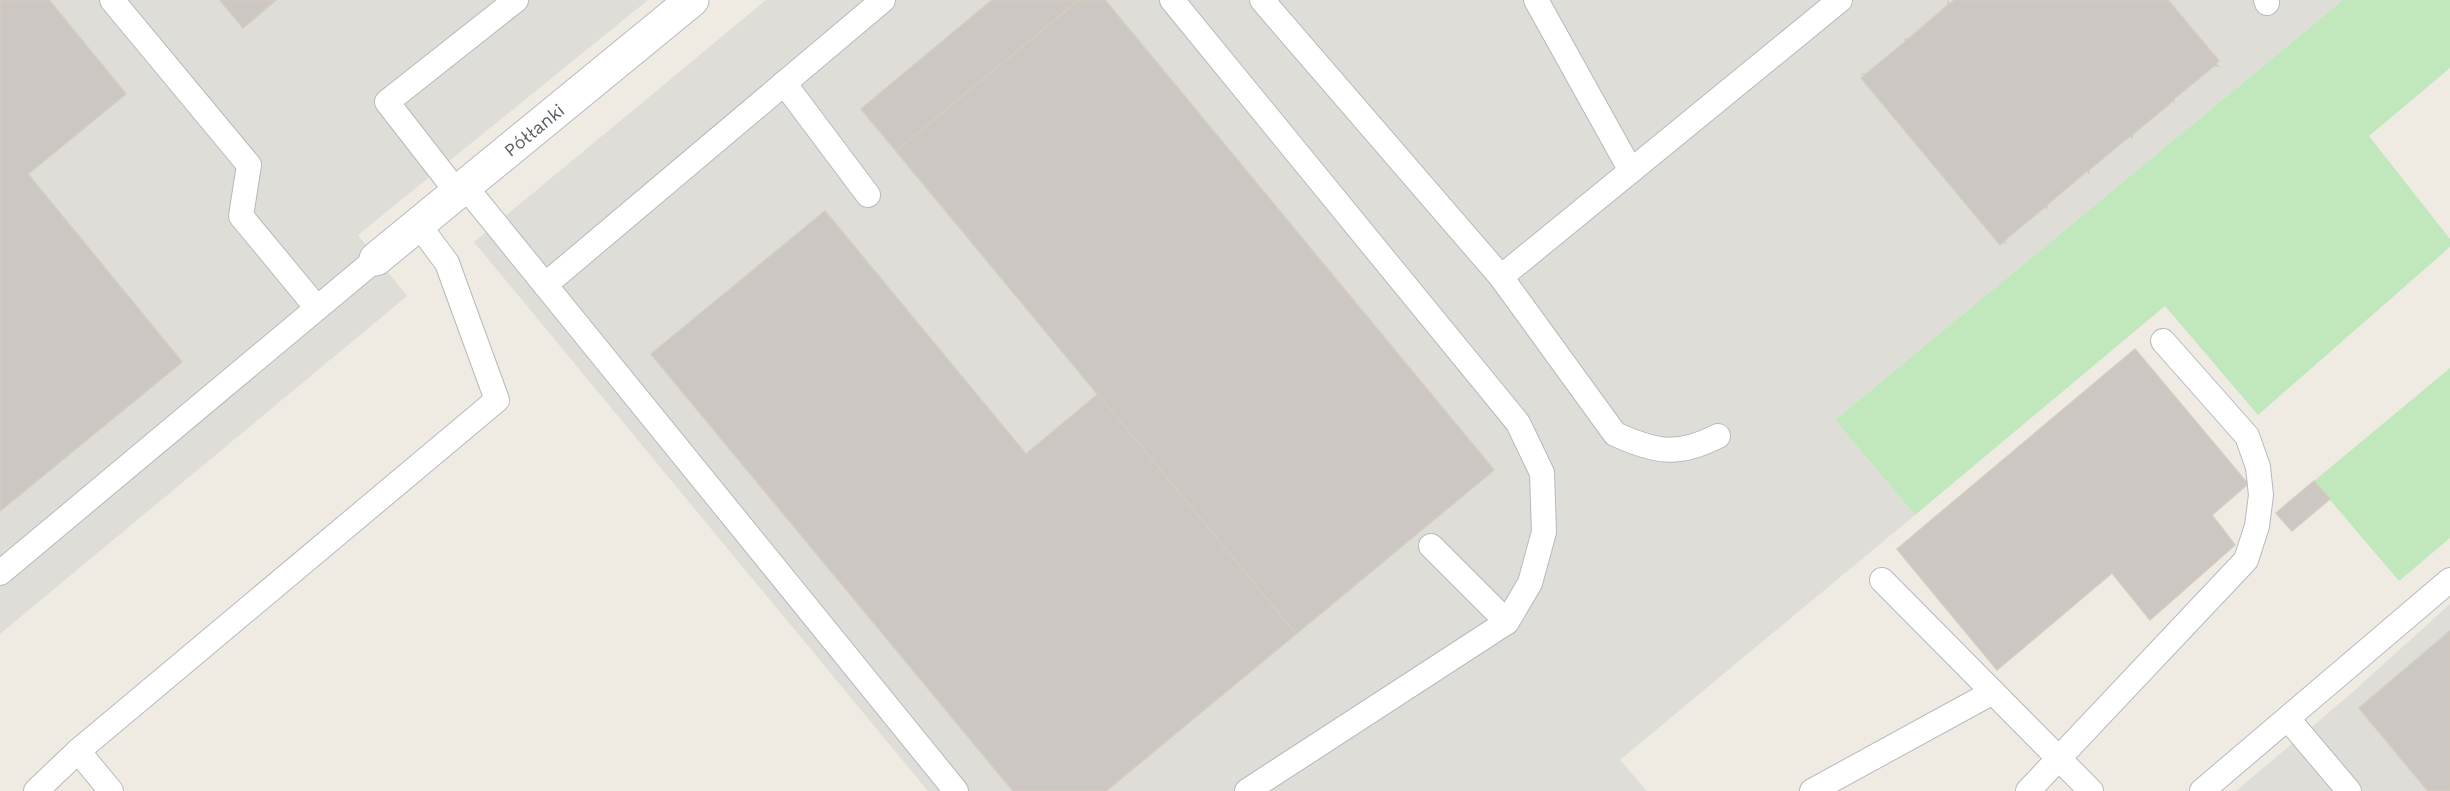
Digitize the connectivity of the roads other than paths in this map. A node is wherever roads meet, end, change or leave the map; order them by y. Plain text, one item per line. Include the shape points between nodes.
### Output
1 (112, 0) edge
2 (516, 0) edge
3 (692, 0) edge
4 (883, 0) edge
5 (1172, 0) edge
6 (1262, 0) edge
7 (1536, 0) edge
8 (1840, 0) edge
9 (784, 83) junction
10 (1631, 171) junction
11 (460, 189) junction
12 (868, 195) dead end
13 (418, 224) junction
14 (376, 259) joint
15 (1501, 277) junction
16 (545, 285) junction
17 (317, 308) junction
18 (2163, 341) dead end
19 (1718, 436) dead end
20 (1431, 546) dead end
21 (0, 573) edge
22 (1882, 580) dead end
23 (2450, 580) edge
24 (1507, 622) junction
25 (1993, 692) junction
26 (2288, 719) junction
27 (78, 751) junction
28 (2060, 759) junction
29 (36, 791) edge
30 (111, 791) edge
31 (956, 791) edge
32 (1247, 791) edge
33 (1812, 791) edge
34 (2028, 791) edge
35 (2091, 791) edge
36 (2202, 791) edge
37 (2349, 791) edge

1 - 17 lane via 249,165 241,216
2 - 11 lane via 387,102
3 - 11 street, Półłanki
4 - 9 lane
5 - 24 lane via 1518,423 1542,473 1544,532 1530,583
6 - 15 lane
7 - 10 lane
8 - 10 lane
9 - 12 lane
9 - 16 lane
10 - 15 lane
11 - 13 street, Półłanki
11 - 16 lane
13 - 14 street, Półłanki
13 - 27 lane via 447,263 498,399
14 - 17 lane
15 - 19 lane via 1615,434 1642,447 1668,451 1696,447
16 - 31 lane
17 - 21 lane
18 - 28 lane via 2247,436 2258,467 2262,495 2257,526 2246,560
20 - 24 lane
22 - 25 lane
23 - 26 lane
24 - 32 lane
25 - 28 lane
25 - 33 lane
26 - 36 lane
26 - 37 lane
27 - 29 lane
27 - 30 lane
28 - 34 lane
28 - 35 lane

